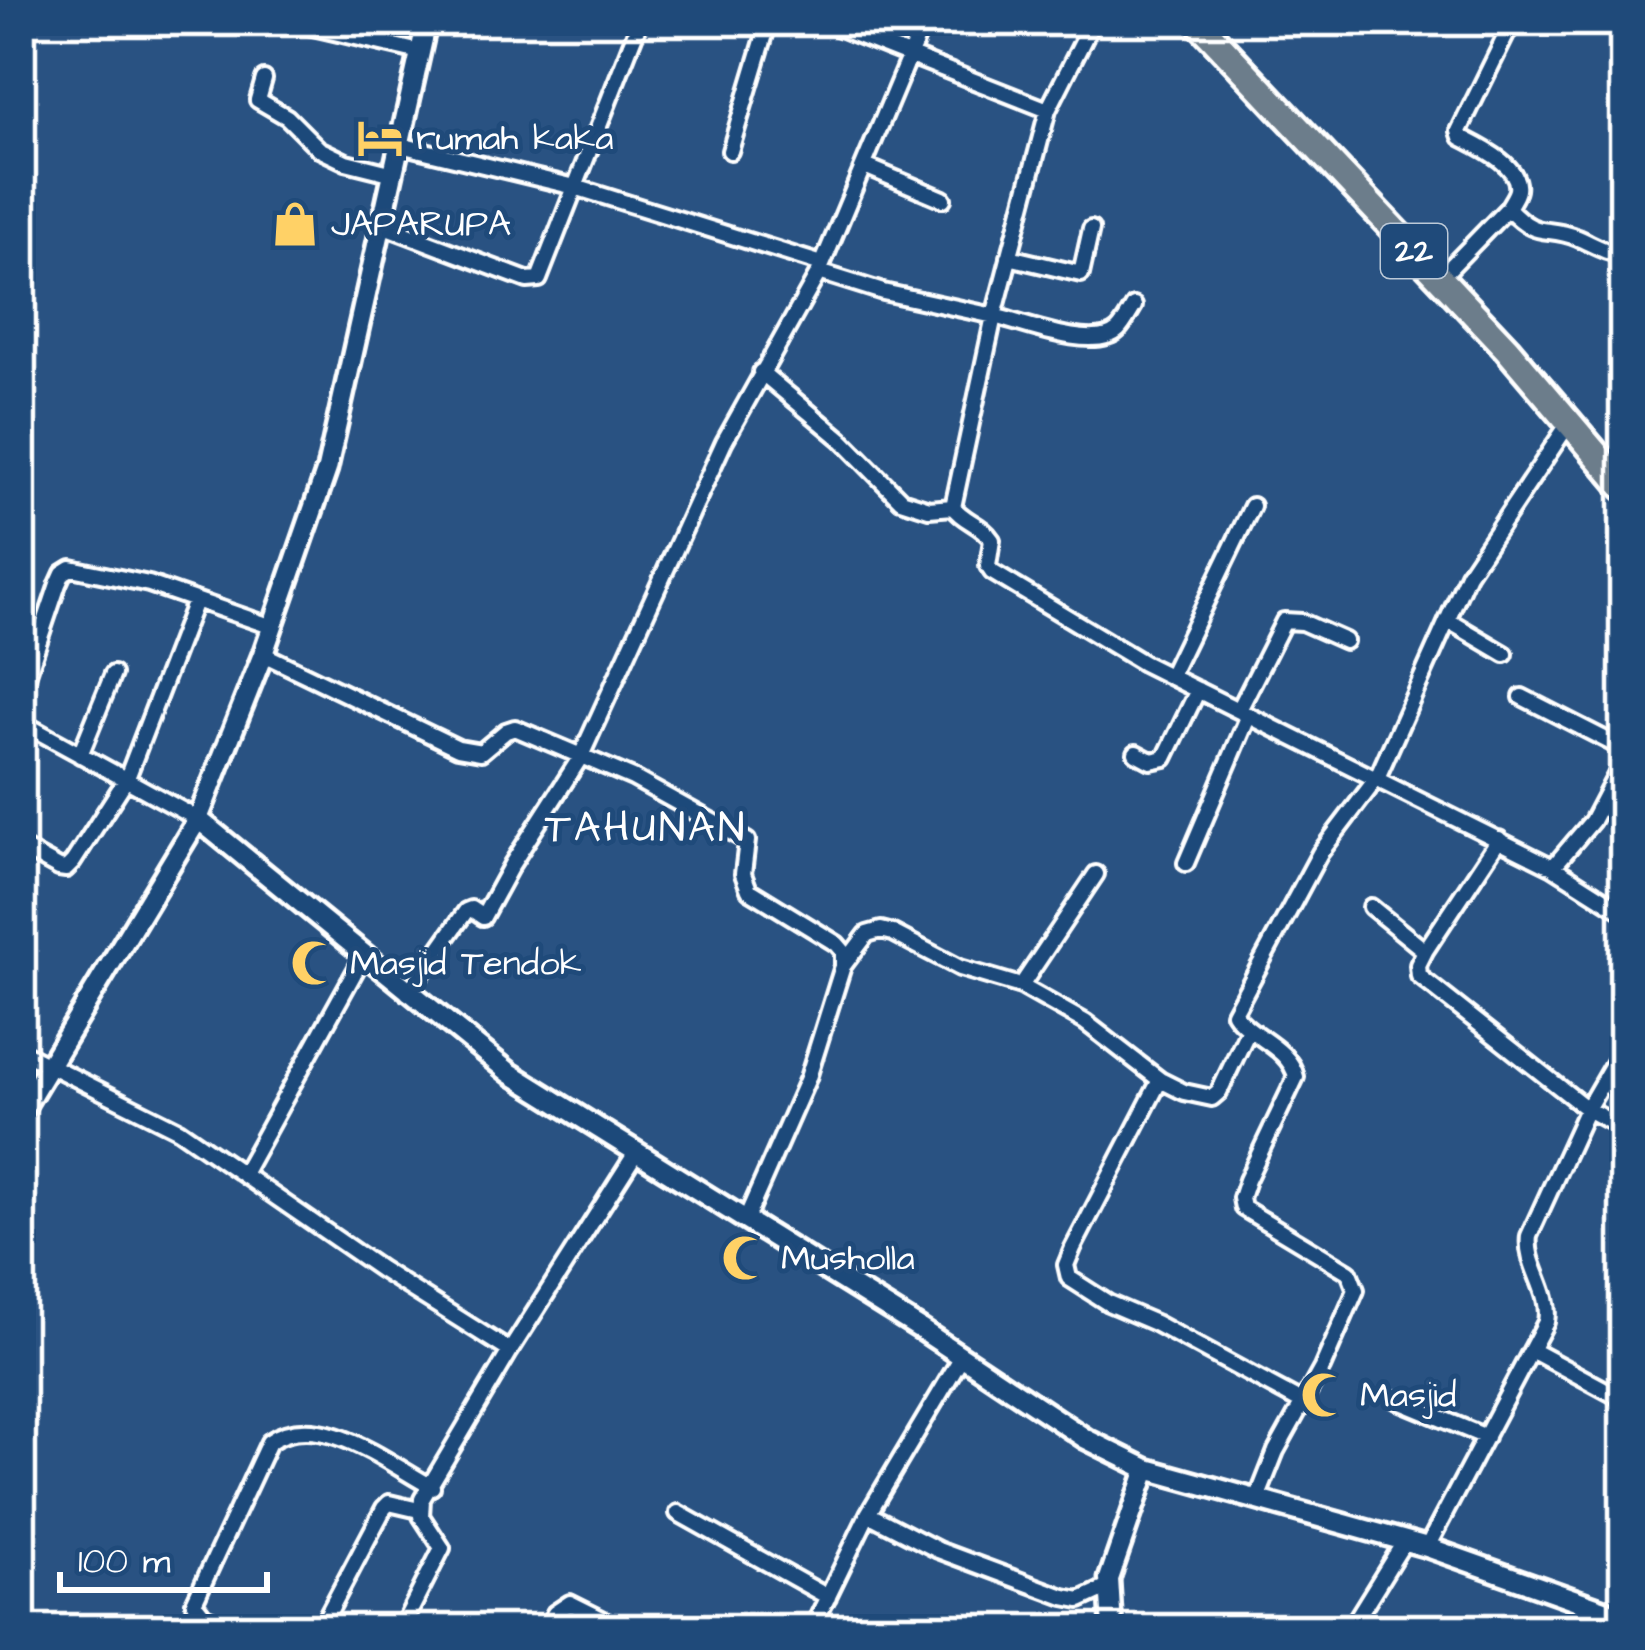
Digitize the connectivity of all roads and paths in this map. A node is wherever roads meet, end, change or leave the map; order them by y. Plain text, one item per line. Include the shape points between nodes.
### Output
1 (25, 21) edge
2 (287, 21) edge
3 (428, 21) edge
4 (640, 21) edge
5 (769, 21) edge
6 (822, 21) edge
7 (924, 21) edge
8 (1093, 21) edge
9 (1197, 21) edge
10 (1513, 21) edge
11 (420, 52) junction
12 (908, 56) junction
13 (21, 75) edge
14 (264, 79) dead end
15 (1048, 110) junction
16 (400, 145) junction
17 (730, 152) dead end
18 (865, 166) junction
19 (394, 174) junction
20 (575, 188) junction
21 (944, 199) dead end
22 (1508, 208) junction
23 (384, 226) junction
24 (1091, 229) dead end
25 (1624, 255) edge
26 (1010, 257) junction
27 (820, 268) junction
28 (1440, 278) junction
29 (1134, 306) dead end
30 (994, 316) junction
31 (761, 372) junction
32 (1569, 423) junction
33 (1624, 487) edge
34 (1252, 506) dead end
35 (952, 507) junction
36 (195, 601) junction
37 (1449, 621) junction
38 (273, 627) junction
39 (1345, 641) dead end
40 (262, 654) junction
41 (1505, 654) dead end
42 (113, 674) dead end
43 (1170, 676) junction
44 (1198, 690) junction
45 (21, 694) edge
46 (1522, 697) dead end
47 (1244, 712) junction
48 (21, 722) edge
49 (1624, 749) edge
50 (1136, 753) dead end
51 (80, 755) junction
52 (580, 758) junction
53 (1624, 760) edge
54 (128, 778) junction
55 (1377, 778) junction
56 (198, 820) junction
57 (1499, 839) junction
58 (21, 847) edge
59 (1186, 863) dead end
60 (1553, 866) junction
61 (1096, 874) dead end
62 (1371, 907) dead end
63 (1624, 912) edge
64 (1425, 951) junction
65 (363, 957) junction
66 (843, 966) junction
67 (1021, 986) junction
68 (408, 993) junction
69 (1249, 1029) junction
70 (1624, 1045) edge
71 (21, 1051) edge
72 (50, 1062) junction
73 (1160, 1080) junction
74 (1587, 1109) junction
75 (21, 1112) edge
76 (1624, 1129) edge
77 (637, 1151) junction
78 (243, 1174) junction
79 (745, 1221) junction
80 (510, 1351) junction
81 (1533, 1351) junction
82 (961, 1358) junction
83 (1394, 1399) dead end
84 (1624, 1400) edge
85 (1303, 1403) junction
86 (1486, 1437) junction
87 (1147, 1469) junction
88 (432, 1487) junction
89 (1257, 1499) junction
90 (419, 1510) junction
91 (678, 1513) dead end
92 (868, 1514) junction
93 (1404, 1542) junction
94 (1427, 1547) junction
95 (1108, 1587) junction
96 (828, 1597) junction
97 (602, 1618) dead end
98 (1611, 1619) edge
99 (236, 1629) edge
100 (320, 1629) edge
101 (401, 1629) edge
102 (547, 1629) edge
103 (812, 1629) edge
104 (1112, 1629) edge
105 (1350, 1629) edge

1 - 13 street
2 - 11 street
3 - 11 street
4 - 20 street
5 - 17 street
6 - 12 street
7 - 12 street
8 - 15 street
9 - 28 highway, 22
10 - 22 street via 1459,130 1515,177
11 - 16 street
12 - 15 street
12 - 18 street
14 - 19 street via 258,100 319,149
15 - 26 street
16 - 19 street
16 - 20 street
18 - 21 street
18 - 27 street
19 - 23 street
20 - 23 street via 535,280
20 - 27 street
22 - 25 street via 1541,233
22 - 28 street
23 - 38 street via 327,469
24 - 26 street via 1081,274
26 - 30 street
27 - 30 street via 883,292
27 - 31 street
28 - 32 highway, 22
29 - 30 street via 1120,329 1096,338
30 - 35 street
31 - 35 street via 901,500
31 - 52 street
32 - 33 highway, 22
32 - 37 street via 1468,574
34 - 43 street
35 - 43 street via 988,532 992,572
36 - 38 street
36 - 45 street via 66,569
36 - 54 street
37 - 41 street
37 - 55 street
38 - 40 street
39 - 47 street via 1284,621
40 - 52 street via 458,748 481,752 515,728
40 - 56 street
42 - 51 street
43 - 44 street
44 - 47 street
44 - 50 street via 1165,758
46 - 49 street
47 - 55 street
47 - 59 street
48 - 51 street
51 - 54 street
52 - 66 street via 670,796 747,841 748,890 838,944
52 - 68 street via 495,901 483,917 466,911
53 - 60 street via 1592,821
54 - 56 street
54 - 58 street via 66,869
55 - 57 street
55 - 69 street via 1320,853 1238,1005 1235,1016
56 - 65 street
56 - 72 street
57 - 60 street
57 - 64 street
60 - 63 street
61 - 67 street
62 - 64 street
64 - 74 street via 1418,965 1424,983
65 - 68 street
65 - 78 street
66 - 67 street via 867,934 881,930
66 - 79 street via 808,1078
67 - 73 street via 1085,1022
68 - 77 street via 510,1073
69 - 73 street via 1212,1098
69 - 85 street via 1286,1056 1296,1077 1247,1180 1243,1208 1355,1282
70 - 74 street
71 - 72 street
72 - 75 street
72 - 78 street
73 - 85 street via 1073,1248 1069,1278
74 - 76 street
74 - 81 street via 1529,1236 1548,1313
77 - 79 street
77 - 80 street
78 - 80 street
79 - 82 street
80 - 88 street
81 - 84 street
81 - 86 street
82 - 87 street via 1058,1423
82 - 92 street
83 - 86 street
85 - 89 street
86 - 94 street
87 - 89 street
87 - 95 street
88 - 90 street
88 - 99 street via 311,1429 269,1442 194,1604
89 - 93 street
90 - 100 street via 384,1508
90 - 101 street via 442,1548
91 - 96 street
92 - 95 street via 1064,1598
92 - 96 street
93 - 94 street
93 - 105 street
94 - 98 street
95 - 104 street
96 - 103 street
97 - 102 street via 570,1603

